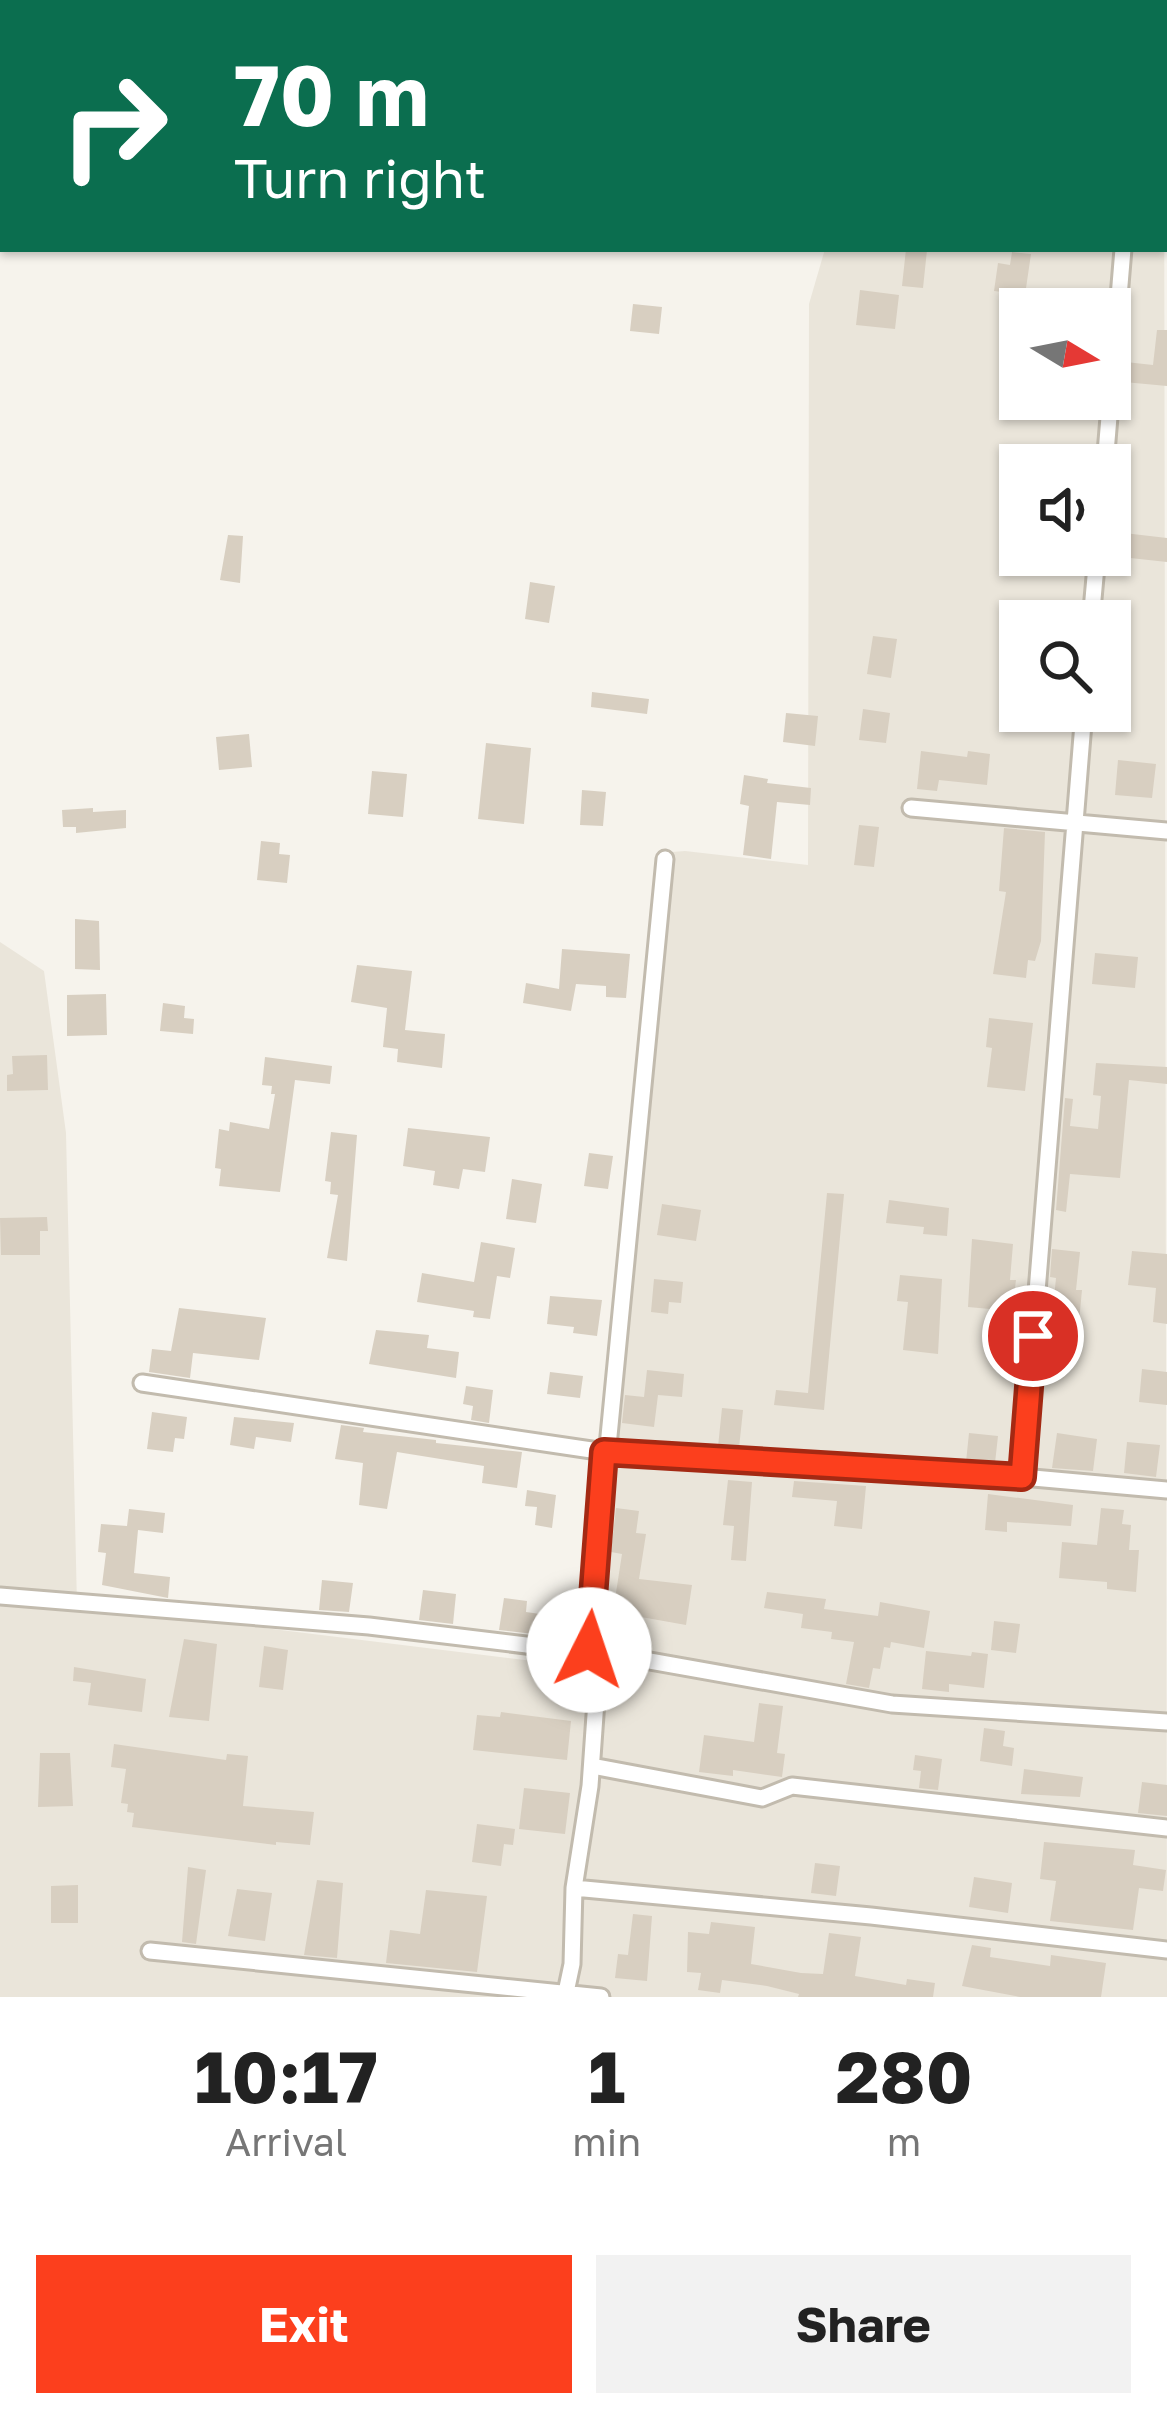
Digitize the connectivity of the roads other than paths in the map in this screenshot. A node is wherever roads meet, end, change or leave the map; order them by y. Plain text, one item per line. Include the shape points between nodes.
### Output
1 (1123, 252) edge
2 (1107, 444) edge
3 (1082, 732) edge
4 (911, 808) dead end
5 (1074, 822) junction
6 (1167, 830) edge
7 (665, 859) dead end
8 (142, 1383) dead end
9 (604, 1452) junction
10 (1022, 1477) junction
11 (1167, 1490) edge
12 (0, 1596) edge
13 (589, 1650) junction
14 (586, 1673) junction
15 (1167, 1722) edge
16 (592, 1766) junction
17 (1167, 1828) edge
18 (574, 1888) junction
19 (1167, 1950) edge
20 (150, 1951) dead end
21 (566, 1995) edge
22 (601, 1997) edge

1 - 2 street
3 - 5 street
4 - 5 street
5 - 6 street
5 - 10 street
7 - 9 street
8 - 9 street
9 - 10 street
9 - 13 street
10 - 11 street
12 - 14 street via 551,1648
13 - 14 street
13 - 15 street via 892,1704
14 - 16 street via 596,1701
16 - 17 street via 762,1798 792,1786
16 - 18 street
18 - 19 street
18 - 21 street
20 - 21 street
21 - 22 street

